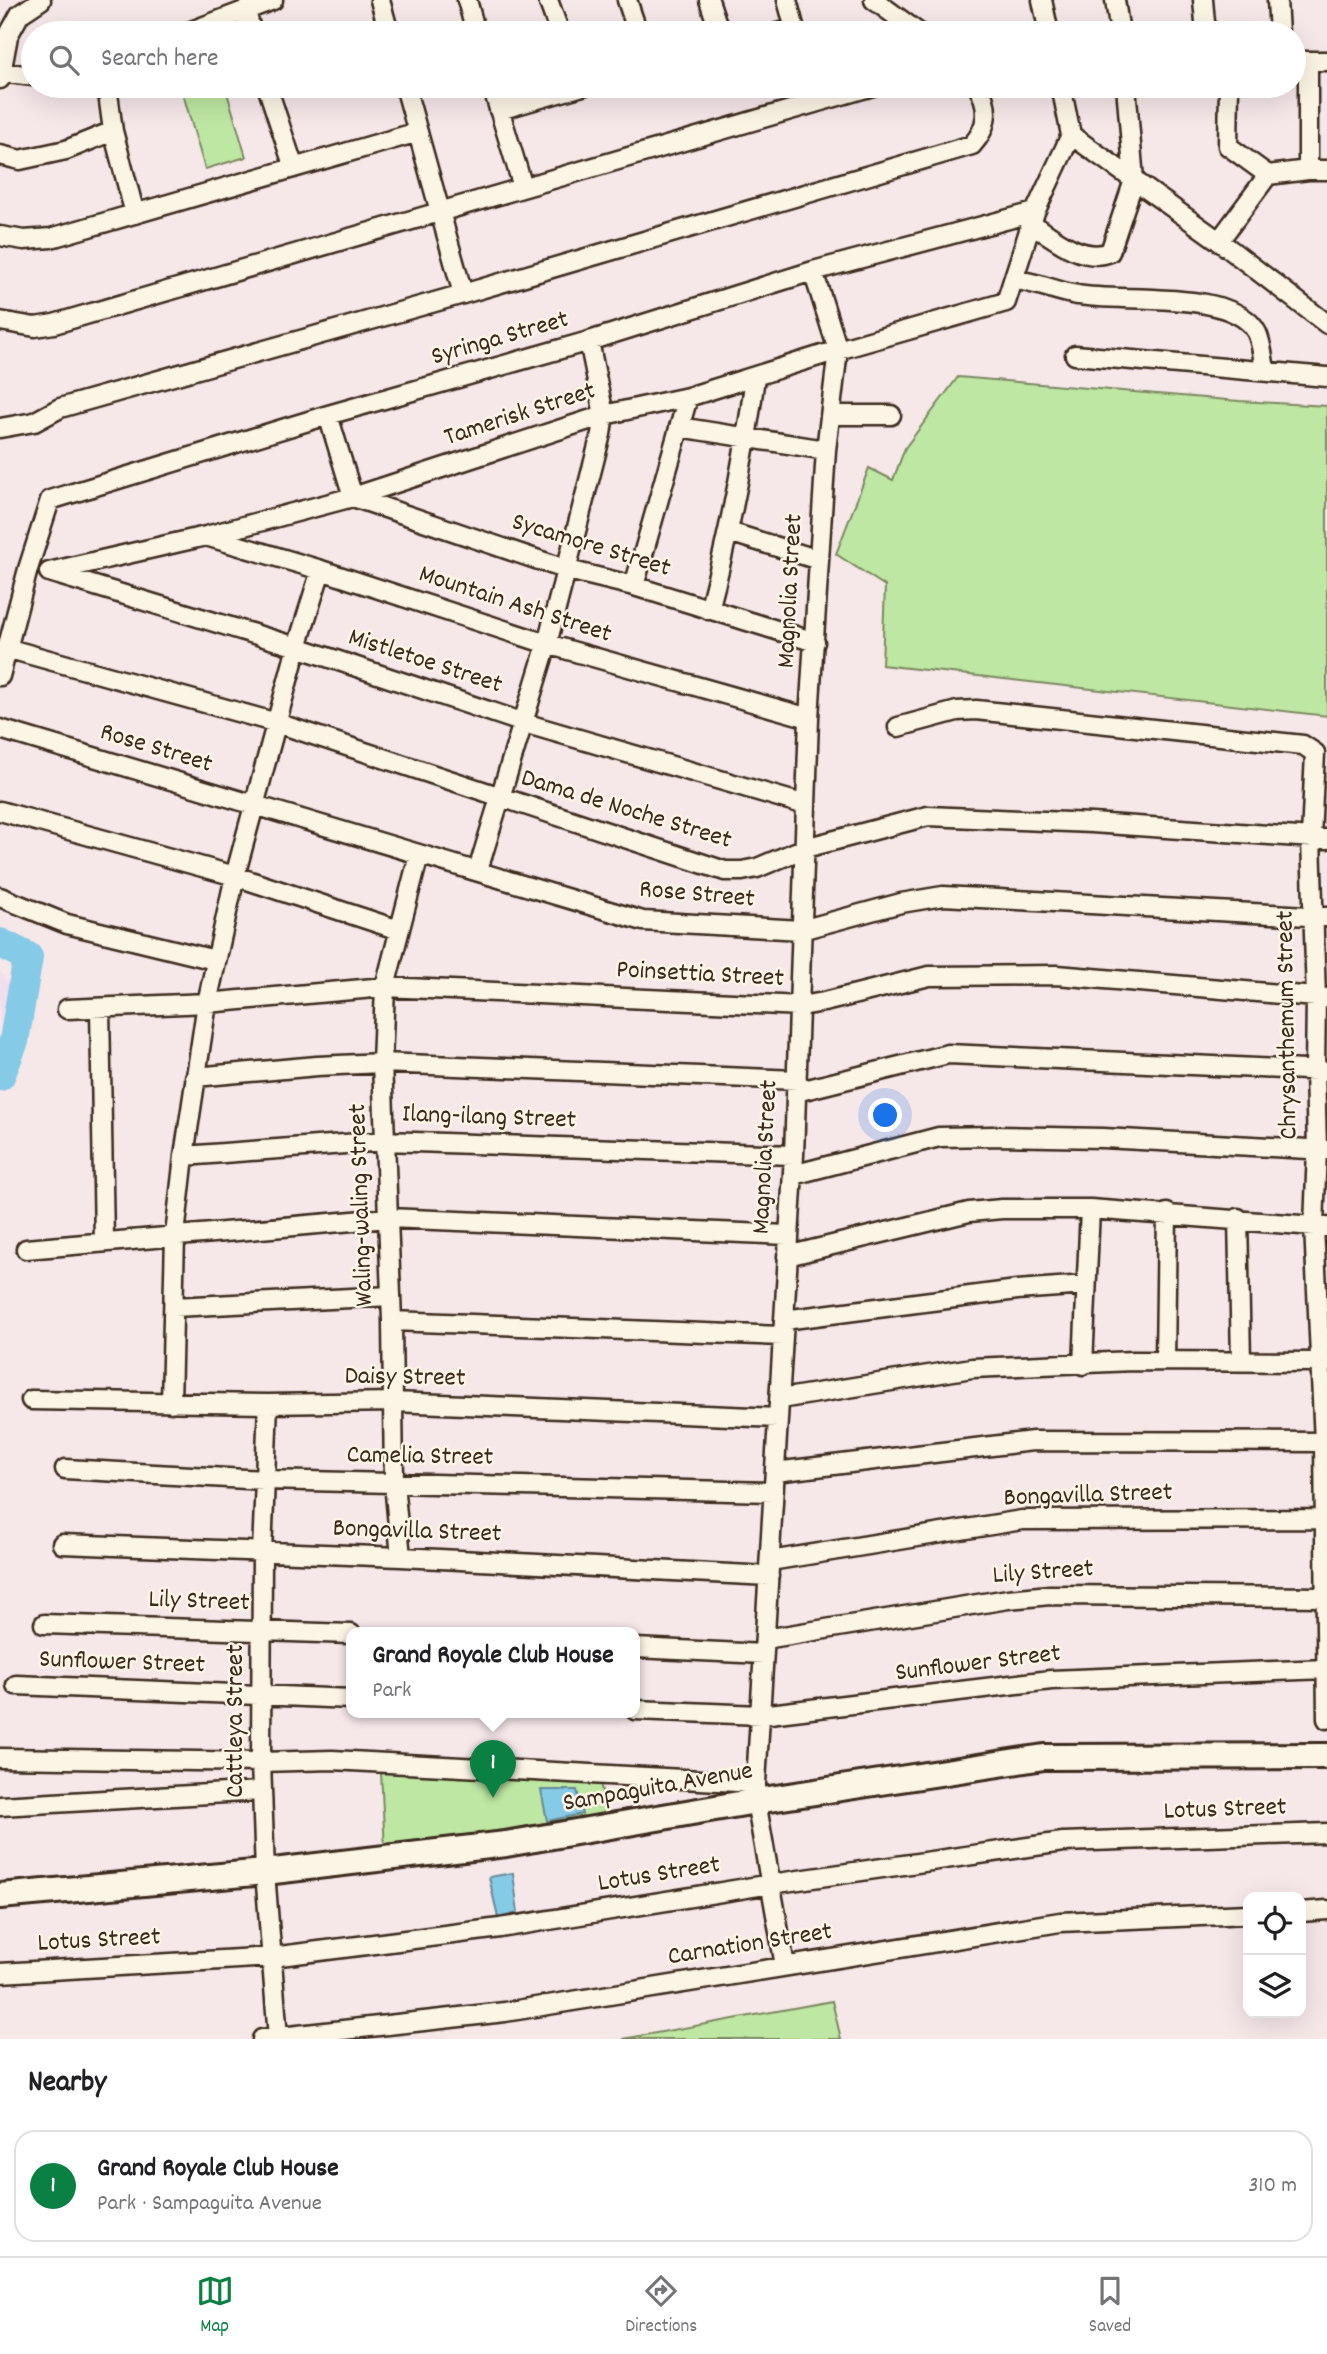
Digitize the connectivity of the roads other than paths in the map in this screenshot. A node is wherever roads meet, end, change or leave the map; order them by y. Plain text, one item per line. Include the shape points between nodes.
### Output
1 (41, 0) edge
2 (274, 0) edge
3 (380, 0) edge
4 (467, 0) edge
5 (548, 0) edge
6 (627, 0) edge
7 (709, 0) edge
8 (788, 0) edge
9 (874, 0) edge
10 (1042, 0) edge
11 (1115, 0) edge
12 (1203, 0) edge
13 (1277, 0) edge
14 (246, 10) junction
15 (217, 21) edge
16 (249, 21) edge
17 (386, 21) edge
18 (473, 21) edge
19 (556, 21) edge
20 (634, 21) edge
21 (716, 21) edge
22 (789, 21) edge
23 (903, 21) edge
24 (1046, 21) edge
25 (1118, 21) edge
26 (1205, 21) edge
27 (1278, 21) edge
28 (1306, 61) edge
29 (1327, 61) edge
30 (1, 74) edge
31 (21, 75) edge
32 (109, 98) edge
33 (271, 98) edge
34 (408, 98) edge
35 (496, 98) edge
36 (540, 98) edge
37 (800, 98) edge
38 (983, 98) edge
39 (1063, 98) edge
40 (1127, 98) edge
41 (1229, 98) edge
42 (1303, 98) edge
43 (499, 110) junction
44 (113, 131) junction
45 (418, 132) junction
46 (1071, 135) junction
47 (0, 155) edge
48 (294, 168) junction
49 (1308, 170) junction
50 (1327, 170) edge
51 (1268, 175) junction
52 (1134, 180) junction
53 (523, 187) junction
54 (441, 210) junction
55 (135, 214) junction
56 (1033, 217) junction
57 (0, 236) edge
58 (1219, 242) junction
59 (813, 271) junction
60 (1015, 280) junction
61 (463, 294) junction
62 (0, 321) edge
63 (1327, 324) edge
64 (589, 341) junction
65 (838, 350) junction
66 (1075, 355) dead end
67 (1265, 370) junction
68 (755, 377) junction
69 (1327, 377) edge
70 (688, 397) junction
71 (328, 415) junction
72 (604, 415) junction
73 (831, 415) junction
74 (891, 415) dead end
75 (679, 427) junction
76 (0, 428) edge
77 (747, 437) junction
78 (826, 450) junction
79 (353, 497) junction
80 (729, 532) junction
81 (206, 536) junction
82 (819, 559) junction
83 (28, 569) junction
84 (321, 570) junction
85 (568, 570) junction
86 (49, 572) junction
87 (634, 586) junction
88 (709, 610) junction
89 (815, 642) junction
90 (547, 645) junction
91 (297, 647) junction
92 (6, 648) junction
93 (0, 676) edge
94 (809, 719) junction
95 (277, 723) junction
96 (524, 723) junction
97 (898, 727) dead end
98 (0, 729) edge
99 (501, 798) junction
100 (806, 805) junction
101 (255, 807) junction
102 (0, 811) edge
103 (1319, 839) edge
104 (805, 848) junction
105 (419, 855) junction
106 (478, 870) junction
107 (235, 876) junction
108 (0, 897) edge
109 (1320, 917) edge
110 (399, 930) junction
111 (801, 930) junction
112 (215, 960) junction
113 (385, 987) junction
114 (1322, 998) edge
115 (207, 1003) junction
116 (801, 1006) junction
117 (100, 1008) junction
118 (67, 1009) dead end
119 (383, 1063) junction
120 (1321, 1070) edge
121 (195, 1077) junction
122 (797, 1086) junction
123 (385, 1141) junction
124 (1322, 1150) edge
125 (794, 1155) junction
126 (184, 1156) junction
127 (793, 1175) junction
128 (1090, 1209) junction
129 (1167, 1213) junction
130 (388, 1218) junction
131 (1238, 1218) junction
132 (1321, 1227) edge
133 (175, 1235) junction
134 (788, 1235) junction
135 (104, 1242) junction
136 (26, 1248) dead end
137 (787, 1256) junction
138 (1086, 1285) junction
139 (391, 1296) junction
140 (174, 1307) junction
141 (393, 1321) junction
142 (783, 1328) junction
143 (1165, 1361) junction
144 (1241, 1361) junction
145 (1324, 1361) edge
146 (1083, 1365) junction
147 (780, 1399) junction
148 (31, 1400) dead end
149 (394, 1402) junction
150 (171, 1403) junction
151 (268, 1404) junction
152 (778, 1418) junction
153 (1325, 1442) edge
154 (65, 1469) dead end
155 (775, 1472) junction
156 (265, 1480) junction
157 (394, 1483) junction
158 (773, 1492) junction
159 (1325, 1518) edge
160 (62, 1544) dead end
161 (262, 1553) junction
162 (401, 1557) junction
163 (770, 1568) junction
164 (1325, 1597) edge
165 (44, 1624) dead end
166 (262, 1630) junction
167 (346, 1634) edge
168 (764, 1646) junction
169 (640, 1648) edge
170 (1326, 1669) edge
171 (16, 1685) dead end
172 (262, 1695) junction
173 (346, 1699) edge
174 (640, 1710) edge
175 (761, 1715) junction
176 (1327, 1719) edge
177 (1327, 1756) edge
178 (0, 1758) edge
179 (261, 1762) junction
180 (261, 1791) junction
181 (756, 1792) junction
182 (0, 1806) edge
183 (1327, 1833) edge
184 (265, 1872) junction
185 (771, 1884) junction
186 (0, 1896) edge
187 (1327, 1910) edge
188 (1306, 1912) edge
189 (1243, 1914) edge
190 (272, 1957) junction
191 (785, 1966) junction
192 (0, 1973) edge
193 (270, 2038) edge

1 - 30 street via 20,14 8,36
2 - 14 street
3 - 17 street
4 - 18 street
5 - 19 street
6 - 20 street
7 - 21 street
8 - 22 street
9 - 23 street
10 - 24 street
11 - 25 street
12 - 26 street
13 - 27 street
14 - 15 street
14 - 16 street
28 - 29 street
30 - 31 street
32 - 44 street
33 - 48 street
34 - 45 street
35 - 43 street
36 - 43 street
37 - 53 street
38 - 61 street via 987,118 972,145
39 - 46 street
40 - 52 street
41 - 51 street via 1228,146
42 - 49 street
43 - 53 street
44 - 47 street via 66,150 20,160
44 - 55 street
45 - 48 street
45 - 54 street
46 - 52 street
46 - 56 street
48 - 55 street
49 - 50 street
49 - 51 street
51 - 58 street
52 - 56 street via 1110,252 1101,255 1065,247
52 - 58 street
53 - 54 street
54 - 61 street
54 - 62 street via 54,324 35,327
55 - 57 street via 51,238
56 - 59 street, Syringa Street
56 - 60 street
58 - 63 street
59 - 64 street, Syringa Street
59 - 65 street
60 - 65 street, Tamerisk Street via 1006,303
60 - 67 street via 1078,295 1212,303 1240,315 1257,331
61 - 76 street via 60,408 34,422
64 - 71 street, Syringa Street
64 - 72 street
65 - 68 street, Tamerisk Street
65 - 73 street, Magnolia Street
66 - 67 street
67 - 69 street
68 - 70 street, Tamerisk Street
68 - 77 street
70 - 72 street, Tamerisk Street
70 - 75 street
71 - 79 street
71 - 83 street, Syringa Street via 50,500
72 - 79 street, Tamerisk Street
72 - 85 street
73 - 74 street
73 - 78 street, Magnolia Street
75 - 77 street
75 - 87 street
77 - 78 street
77 - 80 street
78 - 82 street, Magnolia Street
79 - 81 street, Tamerisk Street
79 - 85 street, Sycamore Street
80 - 82 street
80 - 88 street
81 - 84 street, Mountain Ash Street
81 - 86 street, Tamerisk Street
82 - 89 street, Magnolia Street
83 - 86 street, Mistletoe Street
83 - 92 street
84 - 90 street, Mountain Ash Street
84 - 91 street
85 - 87 street, Sycamore Street
85 - 90 street
86 - 91 street, Mistletoe Street
87 - 88 street, Sycamore Street
88 - 89 street, Sycamore Street
89 - 94 street, Magnolia Street
90 - 94 street, Mountain Ash Street
90 - 96 street
91 - 95 street
91 - 96 street, Mistletoe Street
92 - 93 street
92 - 95 street, Dama de Noche Street
94 - 100 street, Magnolia Street
95 - 99 street, Dama de Noche Street
95 - 101 street
96 - 99 street
96 - 100 street, Mistletoe Street
97 - 103 street, Chrysanthemum Street via 976,710 1303,745 1315,752
98 - 101 street, Rose Street
99 - 104 street, Dama de Noche Street via 725,872 757,868
99 - 106 street
100 - 104 street, Magnolia Street
101 - 105 street, Rose Street
101 - 107 street
102 - 107 street
103 - 104 street, Dama de Noche Street via 928,816
103 - 109 street, Chrysanthemum Street
104 - 111 street, Magnolia Street
105 - 106 street, Rose Street
105 - 110 street, Waling-waling Street
106 - 111 street, Rose Street via 643,921
107 - 110 street
107 - 112 street
108 - 112 street via 67,924
109 - 111 street, Rose Street via 943,896
109 - 114 street, Chrysanthemum Street
110 - 113 street, Waling-waling Street
111 - 116 street, Magnolia Street
112 - 115 street
113 - 115 street, Poinsettia Street
113 - 116 street, Poinsettia Street
113 - 119 street, Waling-waling Street
114 - 116 street, Poinsettia Street via 1057,975 929,976
114 - 120 street, Chrysanthemum Street
115 - 117 street, Poinsettia Street
115 - 121 street
116 - 122 street, Magnolia Street
117 - 118 street, Poinsettia Street
117 - 135 street
119 - 121 street
119 - 122 street
119 - 123 street, Waling-waling Street
120 - 122 street via 947,1054
120 - 124 street, Chrysanthemum Street
121 - 126 street
122 - 125 street, Magnolia Street
123 - 125 street, Ilang-ilang Street
123 - 126 street, Ilang-ilang Street
123 - 130 street, Waling-waling Street
124 - 127 street via 1103,1138 939,1137
124 - 132 street, Chrysanthemum Street
125 - 127 street, Magnolia Street
126 - 133 street
127 - 134 street, Magnolia Street
128 - 129 street
128 - 137 street via 969,1212
128 - 138 street
129 - 131 street
129 - 143 street
130 - 133 street
130 - 134 street
130 - 139 street, Waling-waling Street
131 - 132 street
131 - 144 street
132 - 145 street, Chrysanthemum Street
133 - 135 street
133 - 140 street
134 - 137 street, Magnolia Street
135 - 136 street
137 - 142 street, Magnolia Street
138 - 142 street via 1017,1290
138 - 146 street
139 - 140 street
139 - 141 street, Waling-waling Street
140 - 150 street
141 - 142 street
141 - 149 street, Waling-waling Street
142 - 147 street, Magnolia Street
143 - 144 street
143 - 146 street
144 - 145 street
145 - 153 street, Chrysanthemum Street
146 - 147 street via 972,1368
147 - 152 street, Magnolia Street
148 - 150 street, Daisy Street
149 - 151 street, Daisy Street
149 - 152 street, Daisy Street
149 - 157 street, Waling-waling Street
150 - 151 street, Daisy Street
151 - 156 street, Cattleya Street
152 - 155 street, Magnolia Street
153 - 155 street via 1033,1441
153 - 159 street, Chrysanthemum Street
154 - 156 street, Camelia Street
155 - 158 street, Magnolia Street
156 - 157 street, Camelia Street
156 - 161 street, Cattleya Street
157 - 158 street, Camelia Street
157 - 162 street, Waling-waling Street
158 - 163 street, Magnolia Street
159 - 163 street, Bongavilla Street via 1022,1520
159 - 164 street, Chrysanthemum Street
160 - 161 street, Bongavilla Street
161 - 162 street, Bongavilla Street
161 - 166 street, Cattleya Street
162 - 163 street, Bongavilla Street
163 - 168 street, Magnolia Street
164 - 168 street, Lily Street via 1050,1595
164 - 170 street, Chrysanthemum Street
165 - 166 street, Lily Street
166 - 167 street, Lily Street
166 - 172 street, Cattleya Street
168 - 169 street, Lily Street
168 - 175 street, Magnolia Street
170 - 175 street, Sunflower Street via 1051,1680
170 - 176 street, Chrysanthemum Street
171 - 172 street, Sunflower Street
172 - 173 street, Sunflower Street
172 - 179 street, Cattleya Street
174 - 175 street, Sunflower Street
175 - 181 street, Magnolia Street
177 - 181 main road, Sampaguita Avenue via 1044,1757
178 - 179 street
179 - 180 street, Cattleya Street
179 - 181 street via 332,1760
180 - 182 street
180 - 184 street, Cattleya Street
181 - 184 main road, Sampaguita Avenue via 506,1844
181 - 185 street, Magnolia Street
183 - 185 street, Lotus Street via 1063,1842
184 - 186 main road, Sampaguita Avenue
184 - 190 street, Cattleya Street
185 - 190 street, Lotus Street via 500,1928
185 - 191 street, Magnolia Street
187 - 188 street
189 - 191 street, Carnation Street via 1060,1922
190 - 192 street, Lotus Street
190 - 193 street, Cattleya Street
191 - 193 street, Carnation Street via 505,2012

